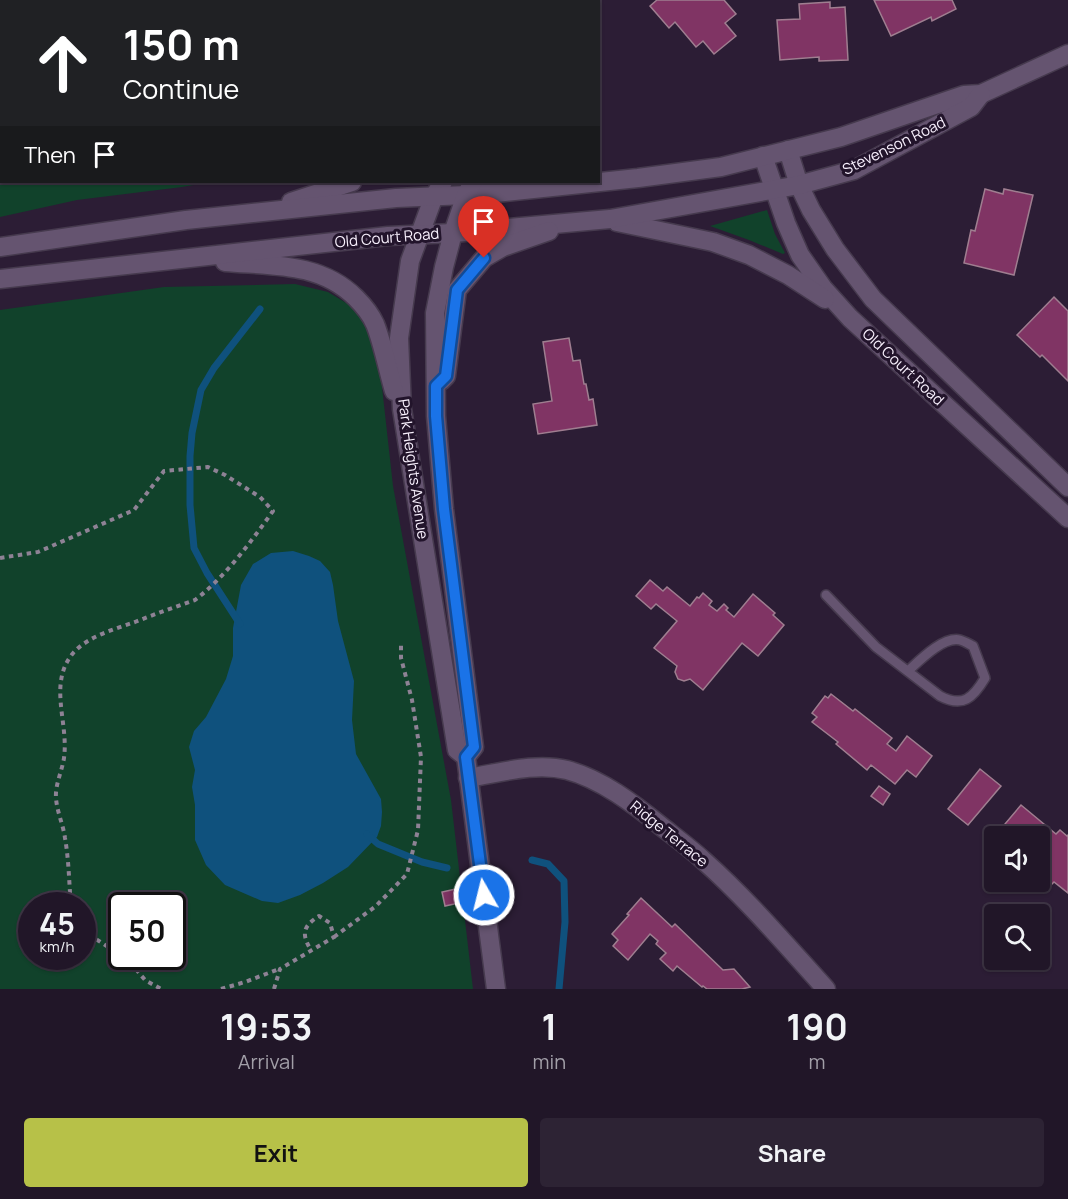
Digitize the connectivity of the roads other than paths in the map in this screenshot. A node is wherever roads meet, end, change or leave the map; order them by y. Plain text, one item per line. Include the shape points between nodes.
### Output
1 (1068, 54) edge
2 (981, 94) junction
3 (788, 150) junction
4 (763, 156) junction
5 (600, 168) edge
6 (638, 178) junction
7 (600, 180) edge
8 (349, 183) edge
9 (554, 183) edge
10 (799, 185) junction
11 (469, 188) edge
12 (438, 189) edge
13 (774, 190) junction
14 (259, 213) junction
15 (610, 219) junction
16 (570, 222) junction
17 (453, 233) junction
18 (420, 234) junction
19 (0, 247) edge
20 (197, 257) junction
21 (0, 279) edge
22 (850, 318) junction
23 (436, 386) junction
24 (402, 409) junction
25 (1068, 487) edge
26 (1068, 518) edge
27 (826, 595) dead end
28 (908, 671) junction
29 (466, 757) junction
30 (468, 778) junction
31 (496, 989) edge
32 (826, 989) edge

1 - 2 main road, Stevenson Road
2 - 3 main road, Stevenson Road via 964,94 841,137
2 - 10 main road, Stevenson Road via 971,107 854,170
3 - 4 main road
3 - 10 main road, Old Court Road
4 - 6 main road via 721,167
4 - 13 main road, Old Court Road
5 - 6 main road
6 - 7 main road
8 - 14 main road
9 - 11 main road
10 - 13 main road, Old Court Road
10 - 25 main road, Old Court Road via 835,249 873,299
11 - 12 main road
11 - 17 main road, Park Heights Avenue
12 - 14 main road via 396,198
12 - 18 main road, Park Heights Avenue
13 - 15 main road, Old Court Road
13 - 22 main road, Old Court Road via 800,255
14 - 19 main road
15 - 16 main road, Old Court Road
15 - 22 main road via 713,242 749,255 788,274
16 - 17 main road, Old Court Road
16 - 23 main road via 484,258 457,290 446,376
17 - 18 main road, Old Court Road
17 - 23 main road, Park Heights Avenue via 435,313
18 - 20 main road, Old Court Road
18 - 24 main road, Park Heights Avenue via 410,261 399,338
20 - 21 main road, Old Court Road
20 - 24 main road via 202,261 297,267 345,287 374,323
22 - 26 main road, Old Court Road
23 - 29 main road, Park Heights Avenue via 444,509 474,747
24 - 29 main road, Park Heights Avenue via 457,750
27 - 28 lane via 876,647
28 - 28 lane via 951,702 965,701 985,678 973,646 958,639 932,650
29 - 30 main road, Park Heights Avenue
30 - 31 main road, Park Heights Avenue
30 - 32 main road, Ridge Terrace via 537,767 567,770 618,794 703,860

